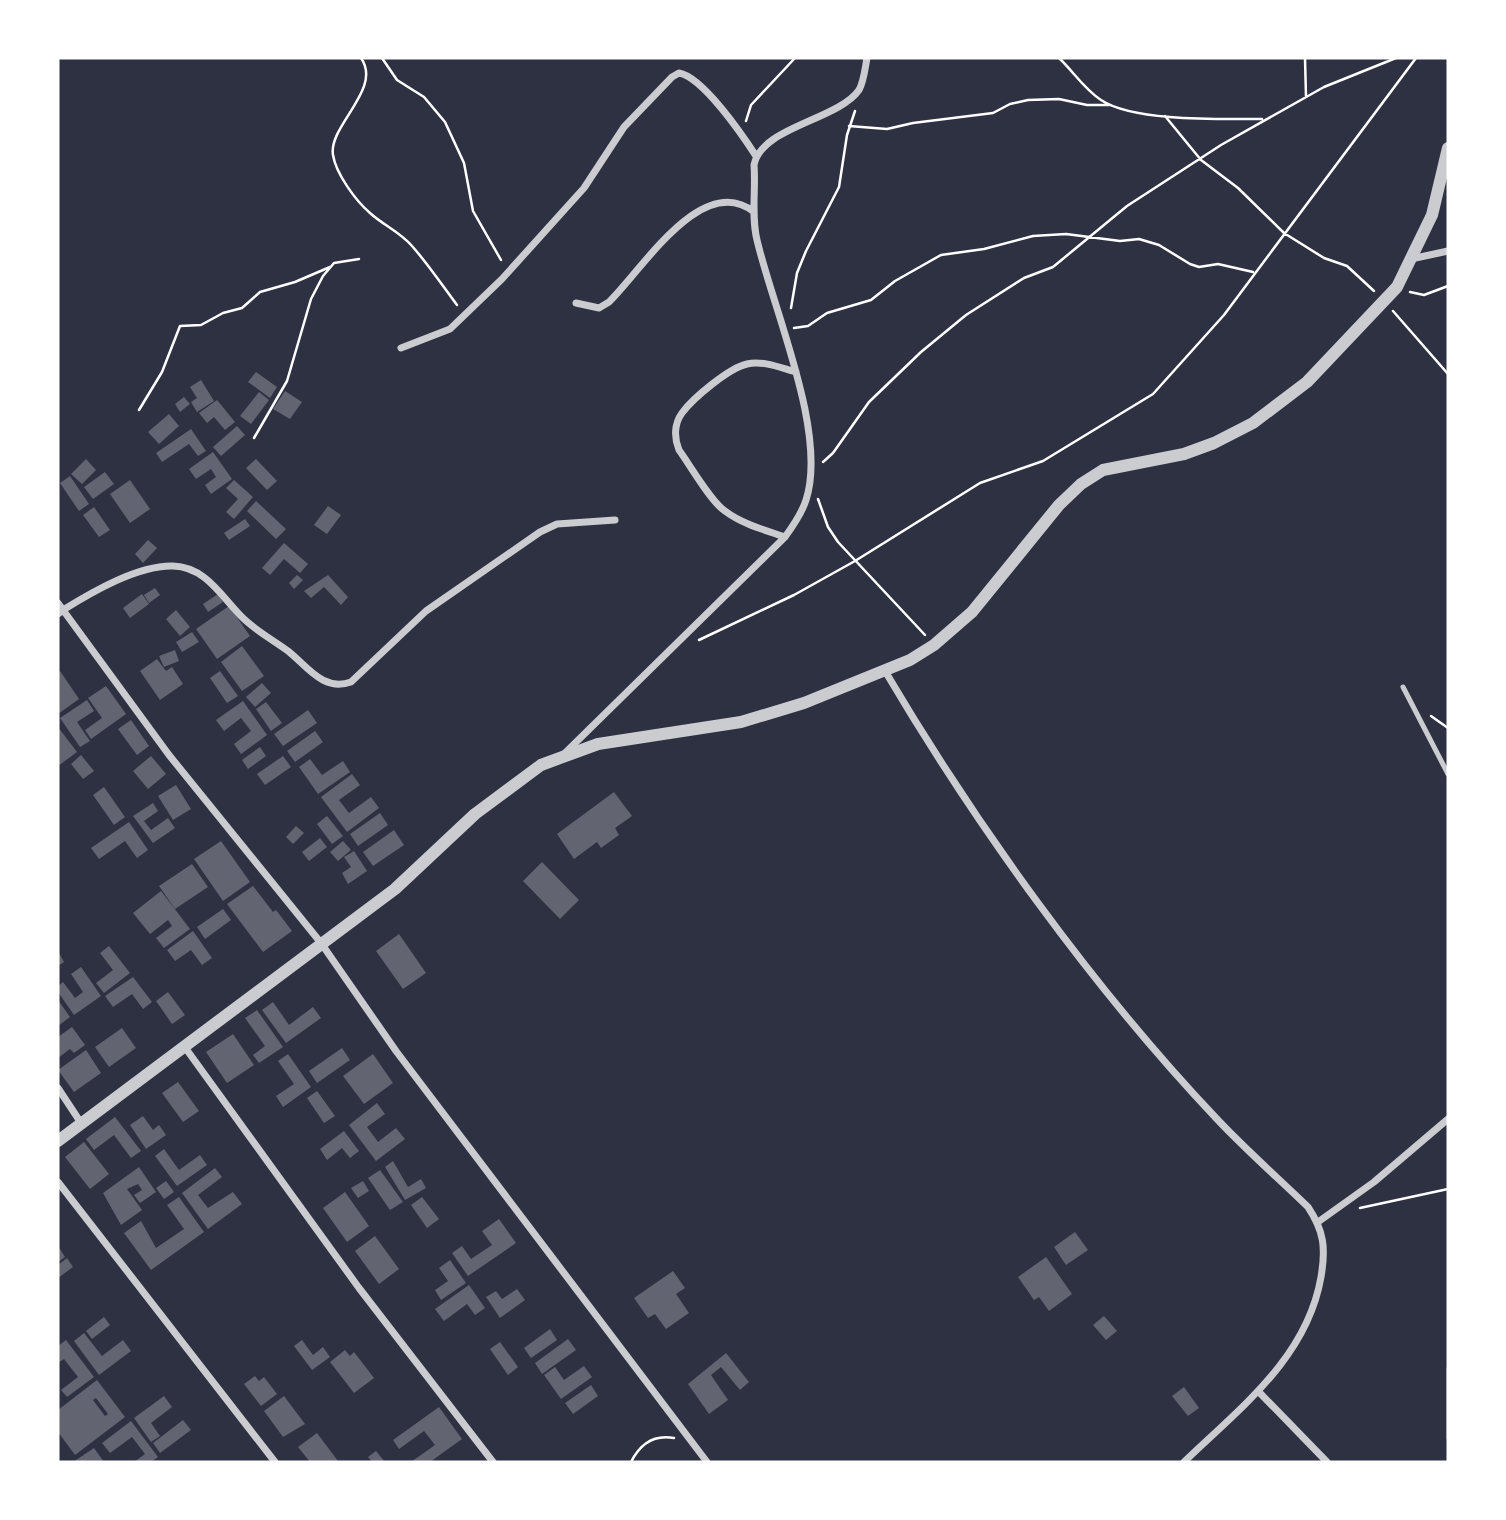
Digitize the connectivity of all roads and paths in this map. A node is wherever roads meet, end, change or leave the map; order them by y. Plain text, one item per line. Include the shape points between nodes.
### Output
1 (361, 58) edge
2 (382, 58) edge
3 (795, 58) edge
4 (867, 58) edge
5 (1059, 58) edge
6 (1305, 58) edge
7 (1396, 58) edge
8 (1416, 58) edge
9 (861, 86) junction
10 (1306, 97) junction
11 (1110, 105) junction
12 (1166, 116) junction
13 (1265, 119) junction
14 (849, 126) junction
15 (742, 134) junction
16 (1448, 148) edge
17 (756, 156) junction
18 (1201, 160) junction
19 (754, 212) junction
20 (1284, 233) junction
21 (1088, 238) junction
22 (1448, 251) edge
23 (359, 259) dead end
24 (1410, 259) junction
25 (330, 267) junction
26 (509, 271) junction
27 (1255, 272) junction
28 (1448, 286) edge
29 (1397, 287) junction
30 (1386, 301) junction
31 (576, 303) dead end
32 (465, 315) junction
33 (787, 328) junction
34 (785, 339) junction
35 (401, 348) dead end
36 (796, 372) junction
37 (1448, 374) edge
38 (139, 410) dead end
39 (254, 438) dead end
40 (811, 475) junction
41 (615, 520) dead end
42 (785, 537) junction
43 (855, 561) junction
44 (60, 609) edge
45 (689, 645) dead end
46 (934, 645) junction
47 (885, 671) junction
48 (1403, 687) dead end
49 (564, 754) junction
50 (1448, 774) edge
51 (321, 943) junction
52 (184, 1046) junction
53 (58, 1088) edge
54 (1448, 1119) edge
55 (81, 1123) junction
56 (58, 1141) edge
57 (58, 1182) edge
58 (1448, 1189) edge
59 (1344, 1204) junction
60 (1318, 1222) junction
61 (1448, 1368) edge
62 (1258, 1391) junction
63 (1448, 1439) edge
64 (691, 1441) junction
65 (275, 1462) edge
66 (493, 1462) edge
67 (631, 1462) edge
68 (707, 1462) edge
69 (1184, 1462) edge
70 (1327, 1462) edge

1 - 32 path via 363,84 353,111 336,134 332,152 336,167 370,214 411,244
2 - 26 path via 397,80 424,97 445,122 464,163 472,211
3 - 15 path via 751,105
4 - 9 street
5 - 11 path
6 - 10 path
7 - 10 path
8 - 20 path
9 - 14 path
9 - 17 street via 848,100 796,127
10 - 13 path
11 - 12 path
11 - 14 path via 1059,99 1018,101 993,113 887,129
12 - 13 path
12 - 18 path
13 - 18 path
14 - 33 path via 839,187 797,273
15 - 17 street
15 - 26 street via 691,77 679,73 672,77 624,127 584,188
16 - 24 street via 1432,215
17 - 19 street
18 - 20 path
18 - 21 path via 1127,206
19 - 31 street via 729,200 710,205 668,235 609,302 599,307
19 - 34 street via 755,236
20 - 27 path
20 - 30 path via 1324,258 1347,266
21 - 27 path via 1150,240 1190,264
21 - 33 path via 1048,234 941,255 871,300 827,313 808,326
21 - 40 path via 1053,267 1011,286 921,352 863,408 833,453
22 - 24 street
23 - 25 path
24 - 29 street
25 - 38 path via 260,292 242,308 201,326 180,326 162,372
25 - 39 path via 311,299 287,381
26 - 32 street
27 - 43 path via 1224,315 1153,394 1043,461 980,483
28 - 29 path via 1424,295
29 - 30 street
30 - 37 path
30 - 46 street via 1307,382 1253,423 1184,454 1103,470 1081,484 972,612
32 - 35 street via 440,335
33 - 34 path
34 - 36 street
36 - 40 street
36 - 42 street via 748,363 721,378 682,413 676,427 679,450 716,504 755,527
40 - 42 street via 806,502
40 - 43 path via 828,527
41 - 44 street via 558,524 540,532 426,611 360,673 340,685 317,676 243,618 211,582 183,568 171,566 118,580
42 - 49 street
43 - 45 path
43 - 46 path
44 - 51 street via 169,755
46 - 47 street
47 - 49 street via 741,722 598,744
47 - 60 street via 955,785 1066,937 1173,1070
48 - 50 lane
49 - 51 street via 517,780 395,889
51 - 52 street
51 - 64 street via 396,1051
52 - 55 street
52 - 66 street via 359,1288
53 - 55 street
54 - 59 street
55 - 56 street
57 - 65 street
58 - 59 path via 1368,1209
59 - 60 street
60 - 62 street via 1325,1241 1312,1308 1295,1348
61 - 63 path
62 - 69 street
62 - 70 street
64 - 67 path via 656,1437 637,1450
64 - 68 street

